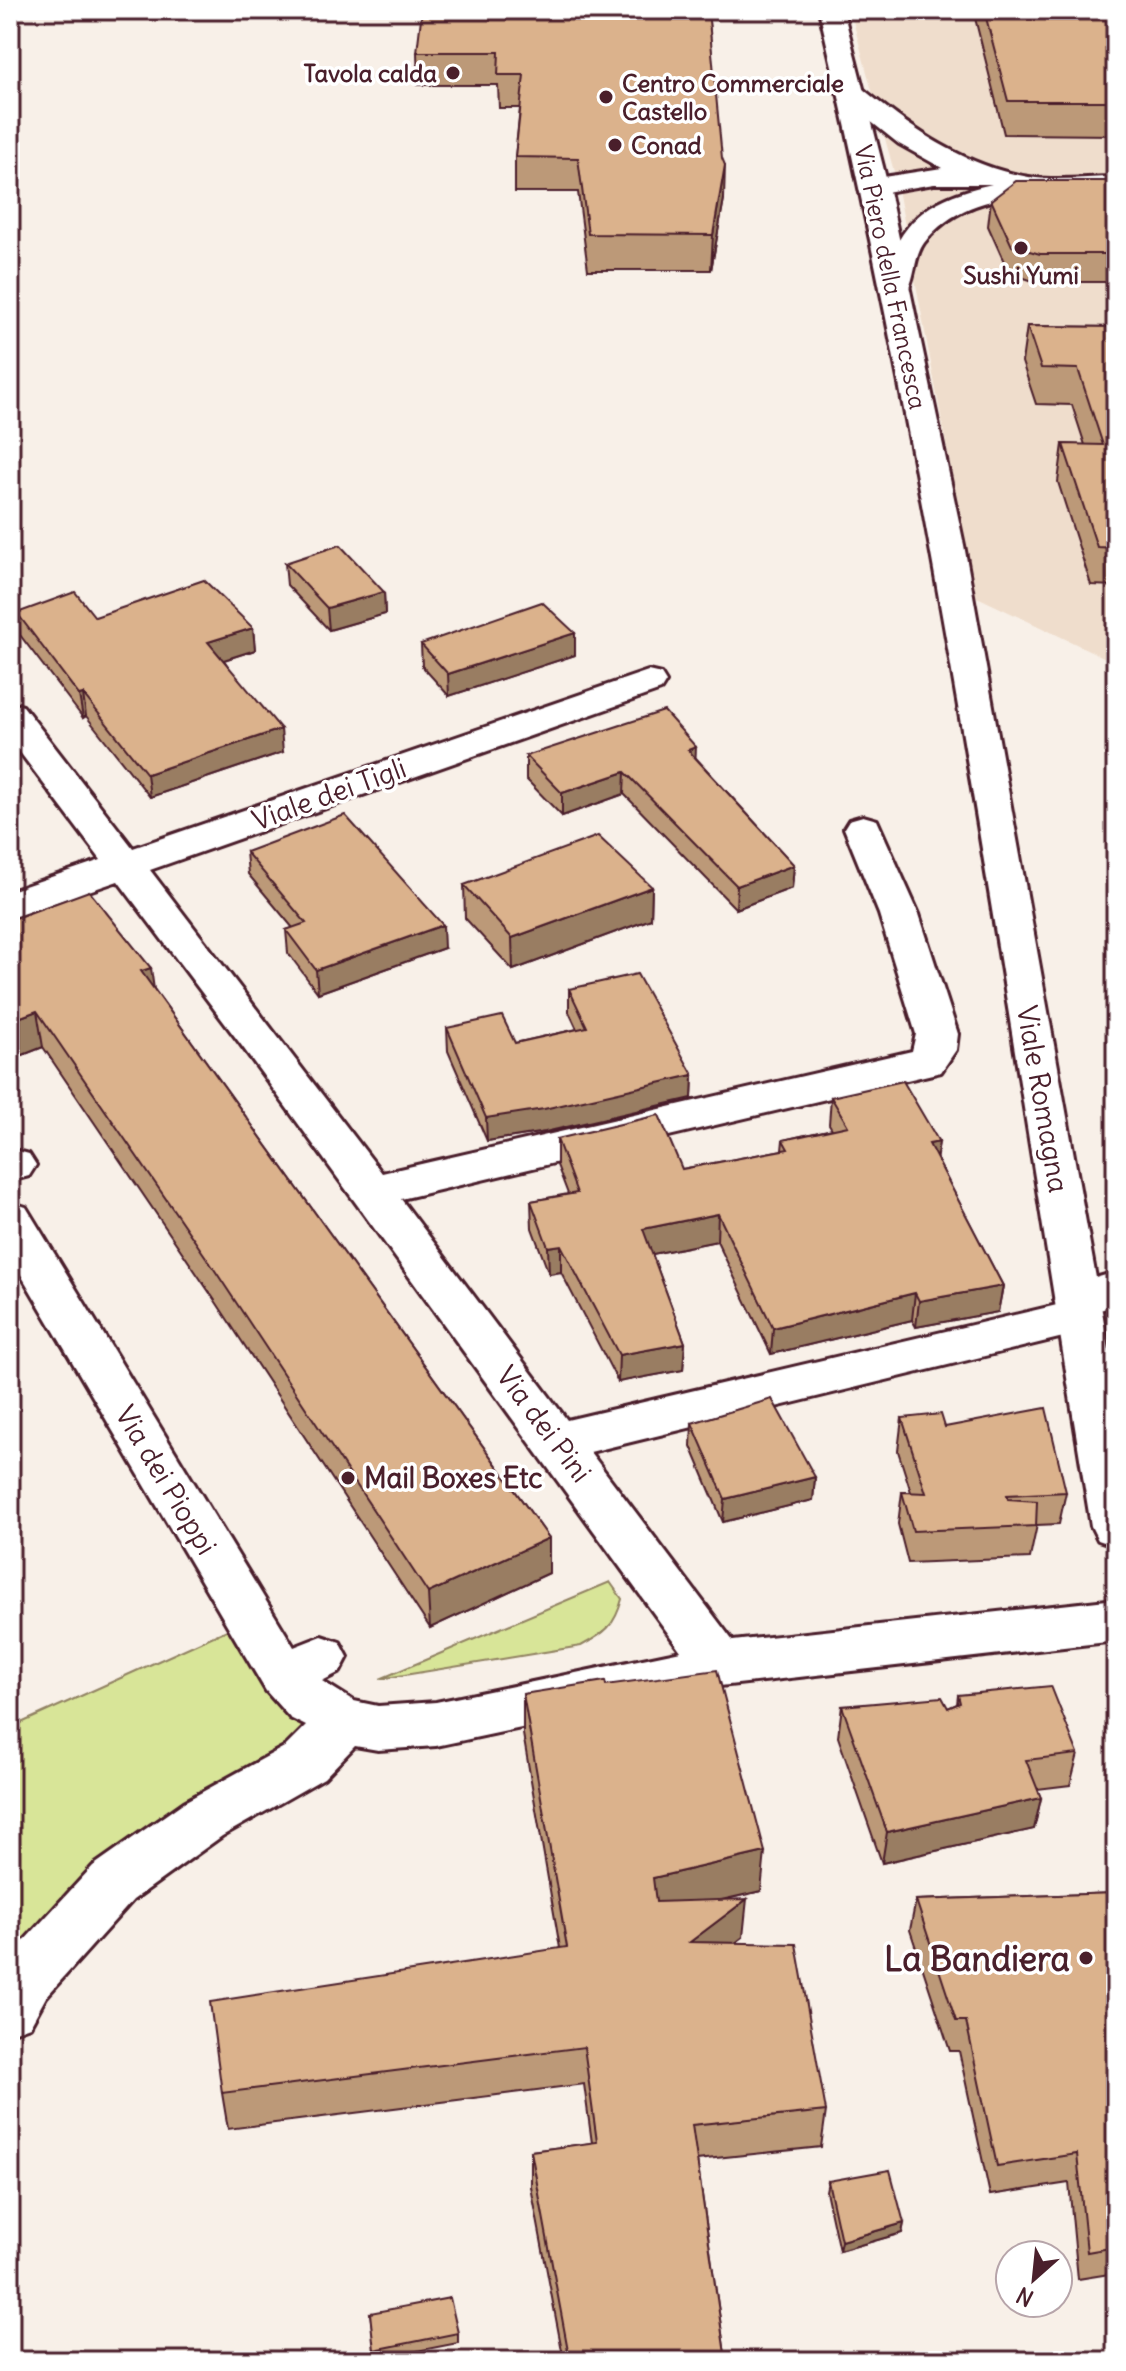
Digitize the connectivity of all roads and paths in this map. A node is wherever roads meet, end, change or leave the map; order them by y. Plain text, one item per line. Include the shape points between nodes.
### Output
1 (831, 10) edge
2 (849, 91) junction
3 (979, 185) junction
4 (1116, 185) edge
5 (874, 186) junction
6 (895, 289) junction
7 (969, 672) joint
8 (648, 682) dead end
9 (10, 714) edge
10 (863, 828) dead end
11 (128, 866) junction
12 (10, 905) edge
13 (370, 1191) junction
14 (10, 1218) edge
15 (1091, 1302) edge
16 (557, 1441) junction
17 (1116, 1526) edge
18 (1116, 1620) edge
19 (720, 1664) junction
20 (344, 1722) junction
21 (10, 2007) edge

1 - 2 street, Via Piero della Francesca
2 - 3 street via 902,136
2 - 5 street, Via Piero della Francesca
3 - 4 street
3 - 5 street
3 - 6 street via 938,211 908,243
5 - 6 street, Via Piero della Francesca
6 - 7 street, Via Piero della Francesca
7 - 15 street, Viale Romagna
8 - 11 street, Viale dei Tigli
9 - 11 street, Via dei Pini
10 - 13 street via 899,914 937,1034 926,1062
11 - 12 street, Viale dei Tigli
11 - 13 street, Via dei Pini
13 - 16 street, Via dei Pini
14 - 20 street, Via dei Pioppi via 94,1325 303,1666 309,1702
15 - 16 street
15 - 17 street, Viale Romagna
16 - 19 street, Via dei Pini
18 - 19 street
19 - 20 street via 436,1724 378,1728
20 - 21 street via 305,1762 203,1819 113,1883 26,1979

